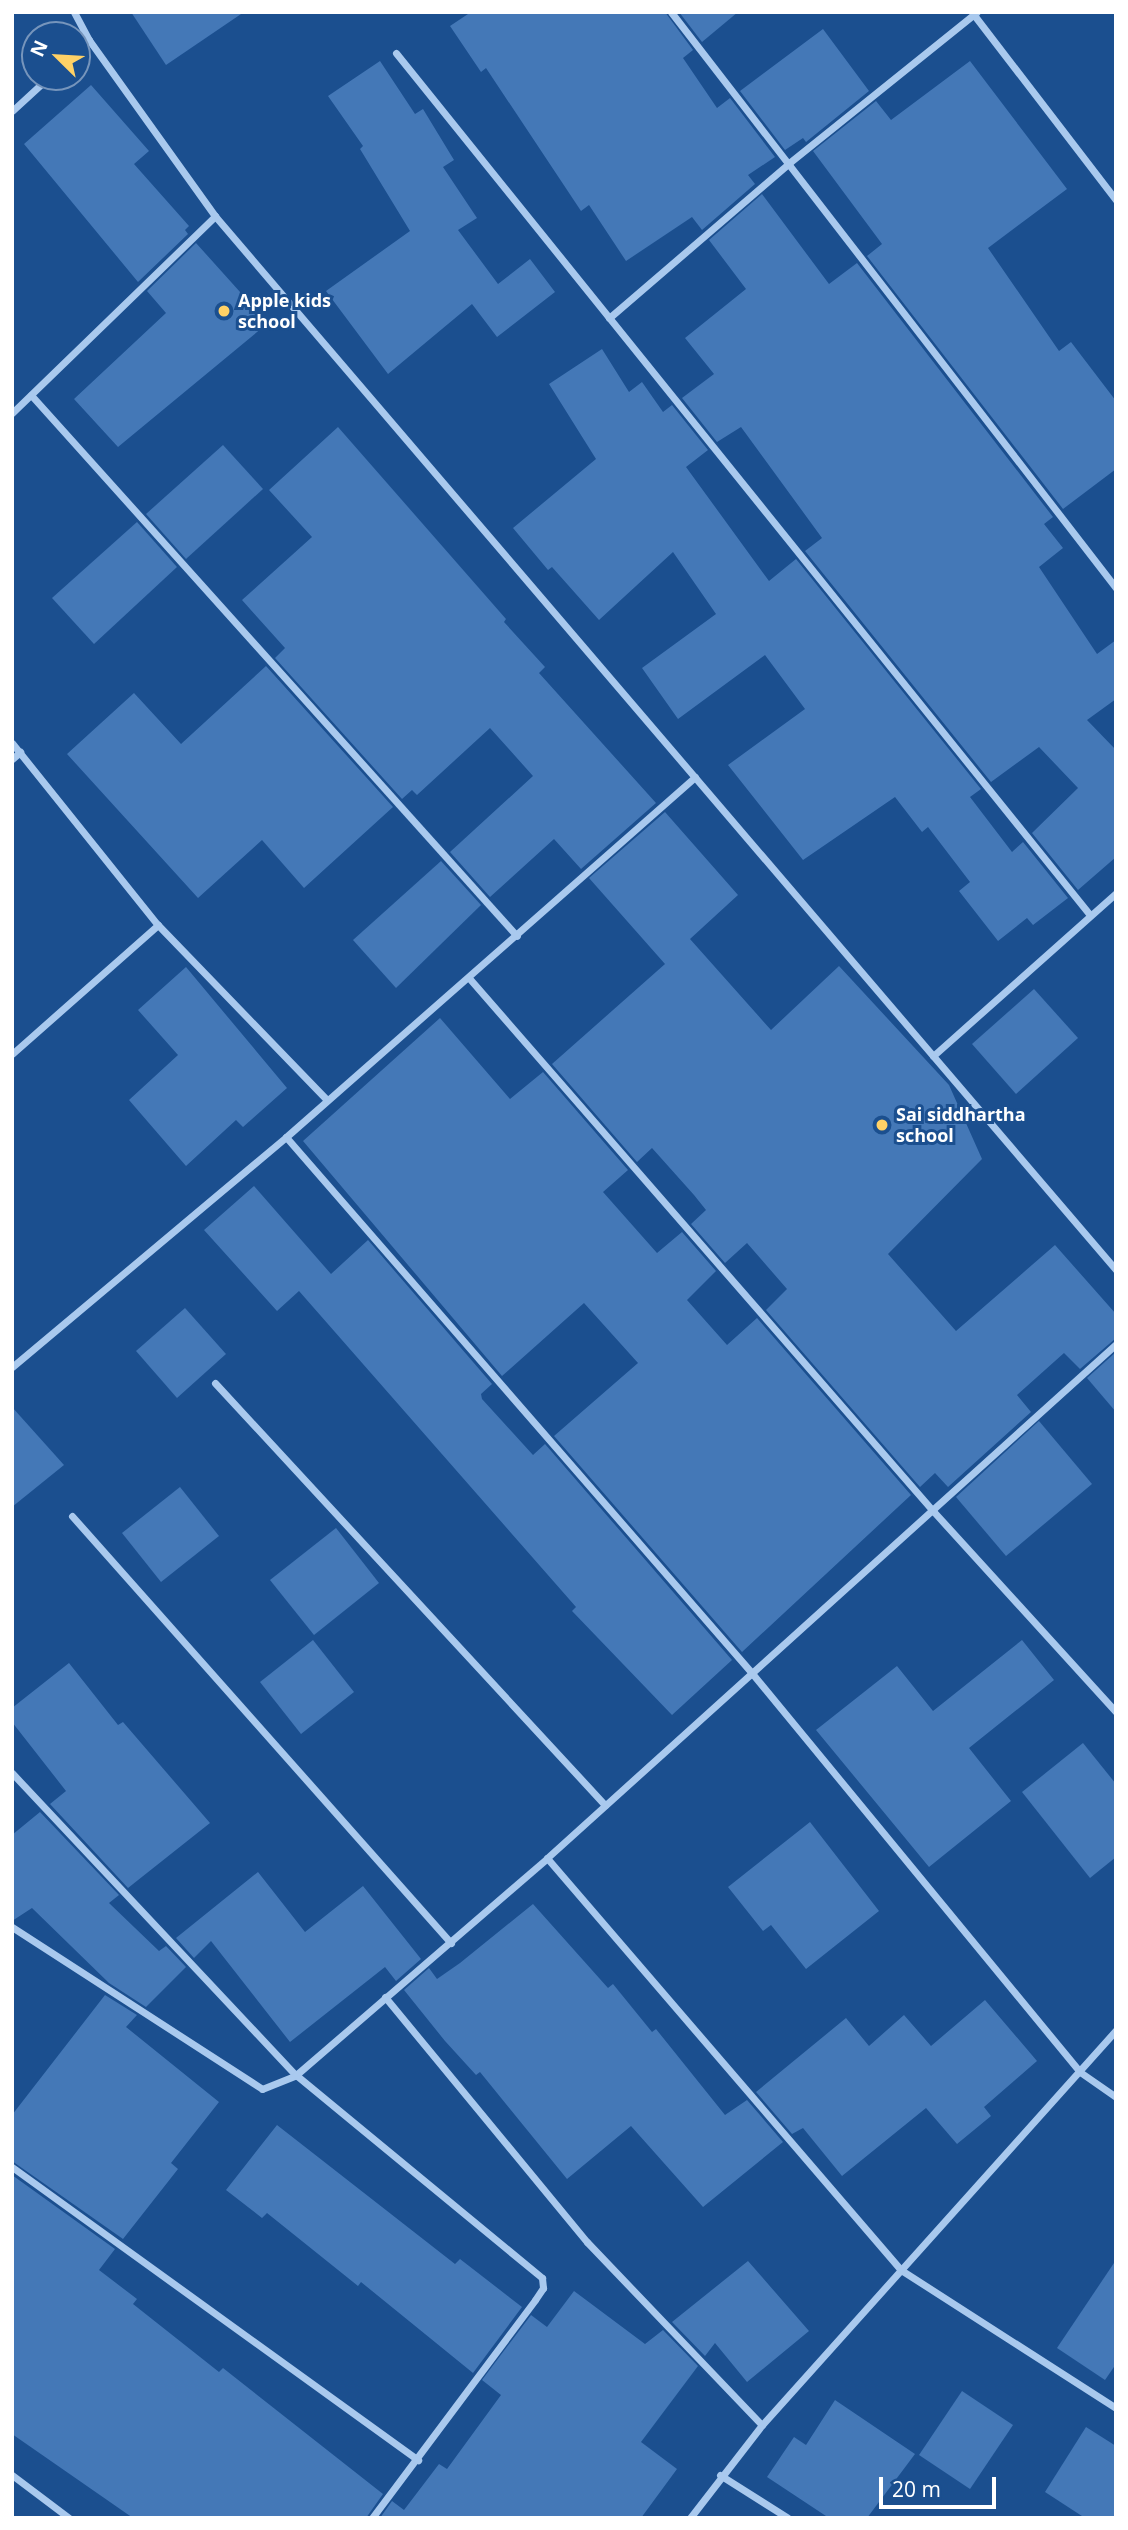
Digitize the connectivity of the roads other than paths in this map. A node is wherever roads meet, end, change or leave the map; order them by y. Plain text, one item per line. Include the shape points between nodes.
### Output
1 (671, 12) edge
2 (976, 14) edge
3 (91, 43) edge
4 (396, 52) dead end
5 (34, 91) edge
6 (12, 111) edge
7 (789, 163) junction
8 (1116, 201) edge
9 (215, 216) junction
10 (609, 318) junction
11 (32, 395) junction
12 (12, 413) edge
13 (1116, 587) edge
14 (12, 743) edge
15 (20, 752) junction
16 (12, 759) edge
17 (695, 777) junction
18 (1116, 893) edge
19 (1090, 915) junction
20 (158, 925) junction
21 (517, 936) junction
22 (469, 978) junction
23 (12, 1054) edge
24 (933, 1056) junction
25 (327, 1100) junction
26 (285, 1137) junction
27 (1116, 1269) edge
28 (1116, 1345) edge
29 (12, 1367) edge
30 (215, 1383) dead end
31 (934, 1512) junction
32 (72, 1516) dead end
33 (751, 1672) junction
34 (1116, 1712) edge
35 (12, 1773) edge
36 (605, 1805) junction
37 (547, 1858) junction
38 (12, 1927) edge
39 (451, 1943) junction
40 (385, 1997) junction
41 (1116, 2030) edge
42 (1080, 2072) junction
43 (296, 2075) junction
44 (1116, 2097) edge
45 (12, 2167) edge
46 (901, 2270) junction
47 (1116, 2408) edge
48 (762, 2425) junction
49 (418, 2460) junction
50 (12, 2475) edge
51 (720, 2475) junction
52 (69, 2518) edge
53 (372, 2518) edge
54 (690, 2518) edge
55 (788, 2518) edge

1 - 7 street
2 - 7 street
2 - 8 street
3 - 9 street
4 - 10 street
5 - 6 street
7 - 10 street
7 - 13 street
9 - 11 street
9 - 17 street
10 - 19 street
11 - 12 street
11 - 21 street
14 - 15 street
15 - 16 street
15 - 20 street
17 - 21 street
17 - 24 street
18 - 19 street
19 - 24 street
20 - 23 street
20 - 25 street
21 - 22 street
22 - 25 street
22 - 31 street
24 - 27 street
25 - 26 street
26 - 29 street
26 - 33 street
28 - 31 street
30 - 36 street
31 - 33 street
31 - 34 street
32 - 39 street
33 - 36 street
33 - 42 street
35 - 43 street
36 - 37 street
37 - 39 street
37 - 46 street
38 - 43 street via 262,2089
39 - 40 street
40 - 43 street
40 - 48 street via 587,2242
41 - 42 street
42 - 44 street
42 - 46 street
43 - 49 street via 542,2278 543,2288 535,2300
45 - 49 street
46 - 47 street
46 - 48 street
48 - 51 street
49 - 53 street
50 - 52 street
51 - 54 street
51 - 55 street

